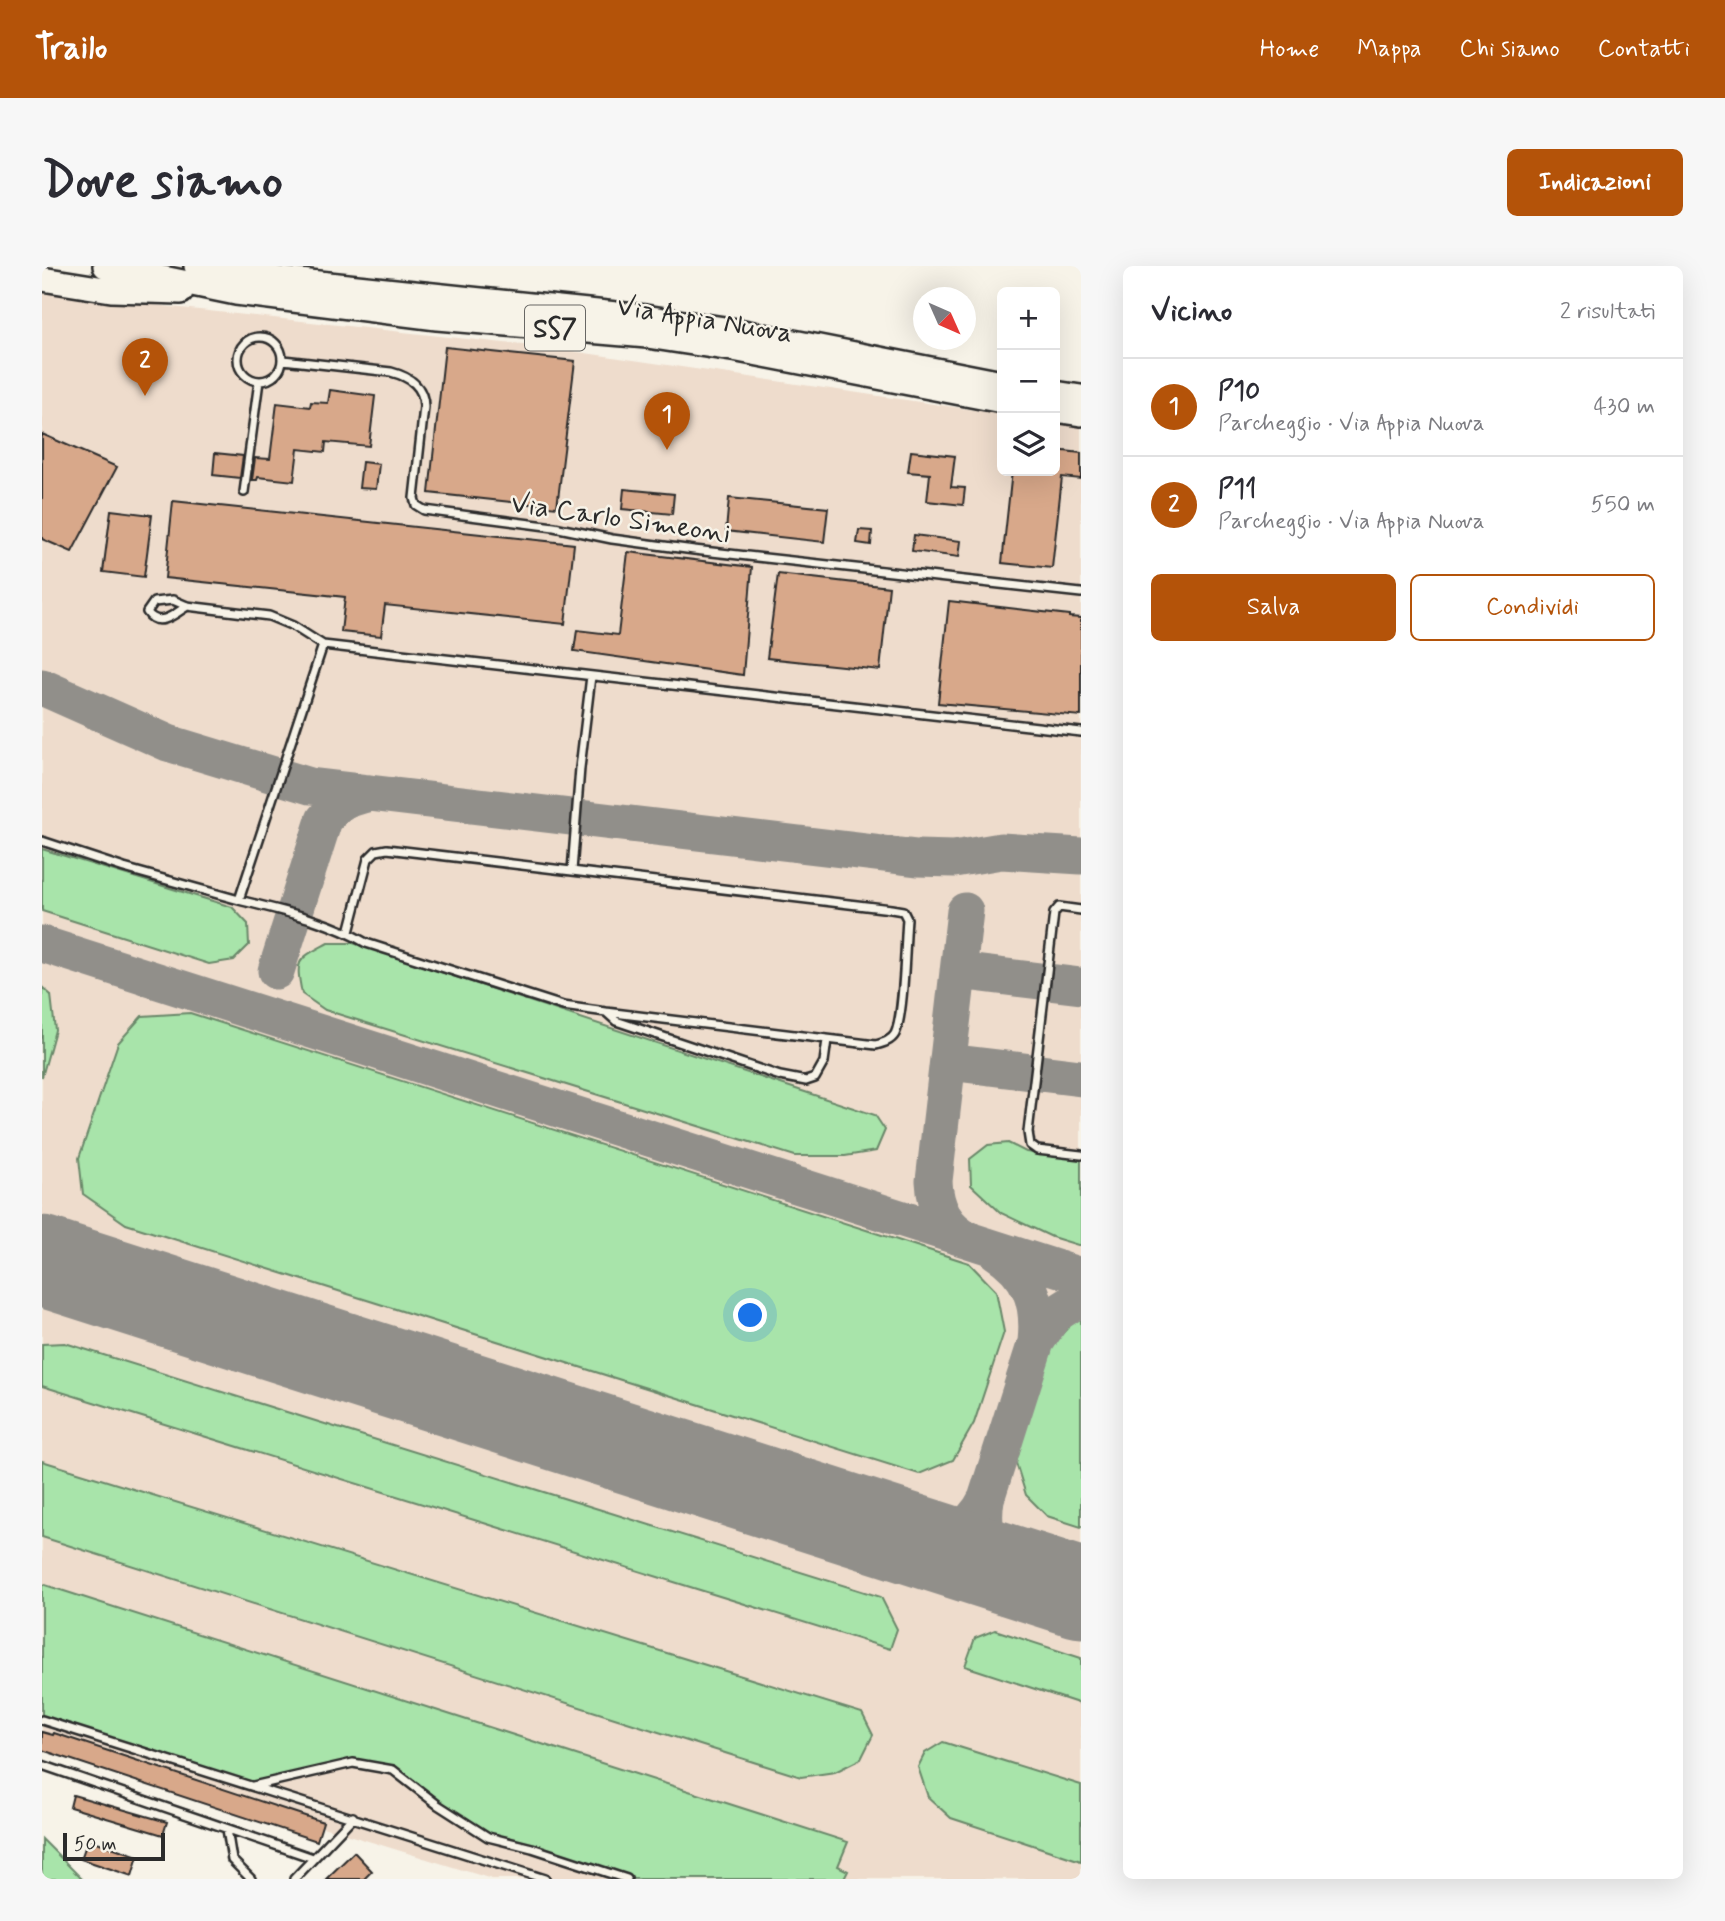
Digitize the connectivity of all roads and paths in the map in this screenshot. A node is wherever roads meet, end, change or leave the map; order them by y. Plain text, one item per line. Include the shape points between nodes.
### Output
1 (106, 266) edge
2 (196, 266) edge
3 (229, 278) edge
4 (42, 279) edge
5 (283, 360) junction
6 (258, 381) junction
7 (997, 382) edge
8 (1060, 394) edge
9 (1081, 397) edge
10 (997, 400) edge
11 (1060, 411) edge
12 (1081, 414) edge
13 (244, 492) dead end
14 (1081, 593) edge
15 (187, 606) junction
16 (323, 645) junction
17 (591, 676) junction
18 (1081, 732) edge
19 (42, 841) edge
20 (572, 871) junction
21 (239, 900) junction
22 (1081, 910) edge
23 (349, 932) junction
24 (606, 1012) junction
25 (827, 1040) junction
26 (1081, 1155) edge
27 (42, 1720) edge
28 (42, 1765) edge
29 (253, 1786) junction
30 (353, 1817) junction
31 (227, 1829) junction
32 (313, 1858) junction
33 (297, 1878) edge
34 (251, 1879) edge
35 (545, 1879) edge
36 (627, 1879) edge

1 - 3 main road, Via Appia Nuova / SS7
2 - 3 main road, Via Appia Nuova / SS7
3 - 4 main road via 111,290
3 - 7 main road, Via Appia Nuova / SS7 via 645,317
3 - 10 main road, Via Appia Nuova / SS7 via 438,318 648,336 738,350
5 - 6 lane via 272,378
5 - 6 lane via 279,345 266,337 245,343 238,363 246,376
5 - 14 lane, Via Carlo Simeoni via 391,372 416,385 424,407 414,498 424,510 554,527 612,540
6 - 13 lane
8 - 9 main road
11 - 12 main road
15 - 15 lane via 173,600 153,602 147,612 157,621
15 - 16 lane via 269,616
16 - 17 lane
16 - 21 lane
17 - 18 lane
17 - 20 lane
19 - 21 lane
20 - 23 lane via 376,851 364,869
20 - 25 lane via 903,911 908,919 894,1035 876,1045
21 - 23 lane
22 - 26 lane via 1059,907 1054,914 1028,1132 1030,1145 1037,1150
23 - 24 lane via 366,943 563,1006
24 - 25 lane
24 - 25 lane via 616,1021 806,1081 814,1078 824,1062
27 - 29 lane
28 - 31 lane
29 - 30 lane
29 - 36 lane via 354,1763 393,1770 488,1837
30 - 32 lane
30 - 35 lane
31 - 32 lane
31 - 34 lane via 232,1860
32 - 33 lane

